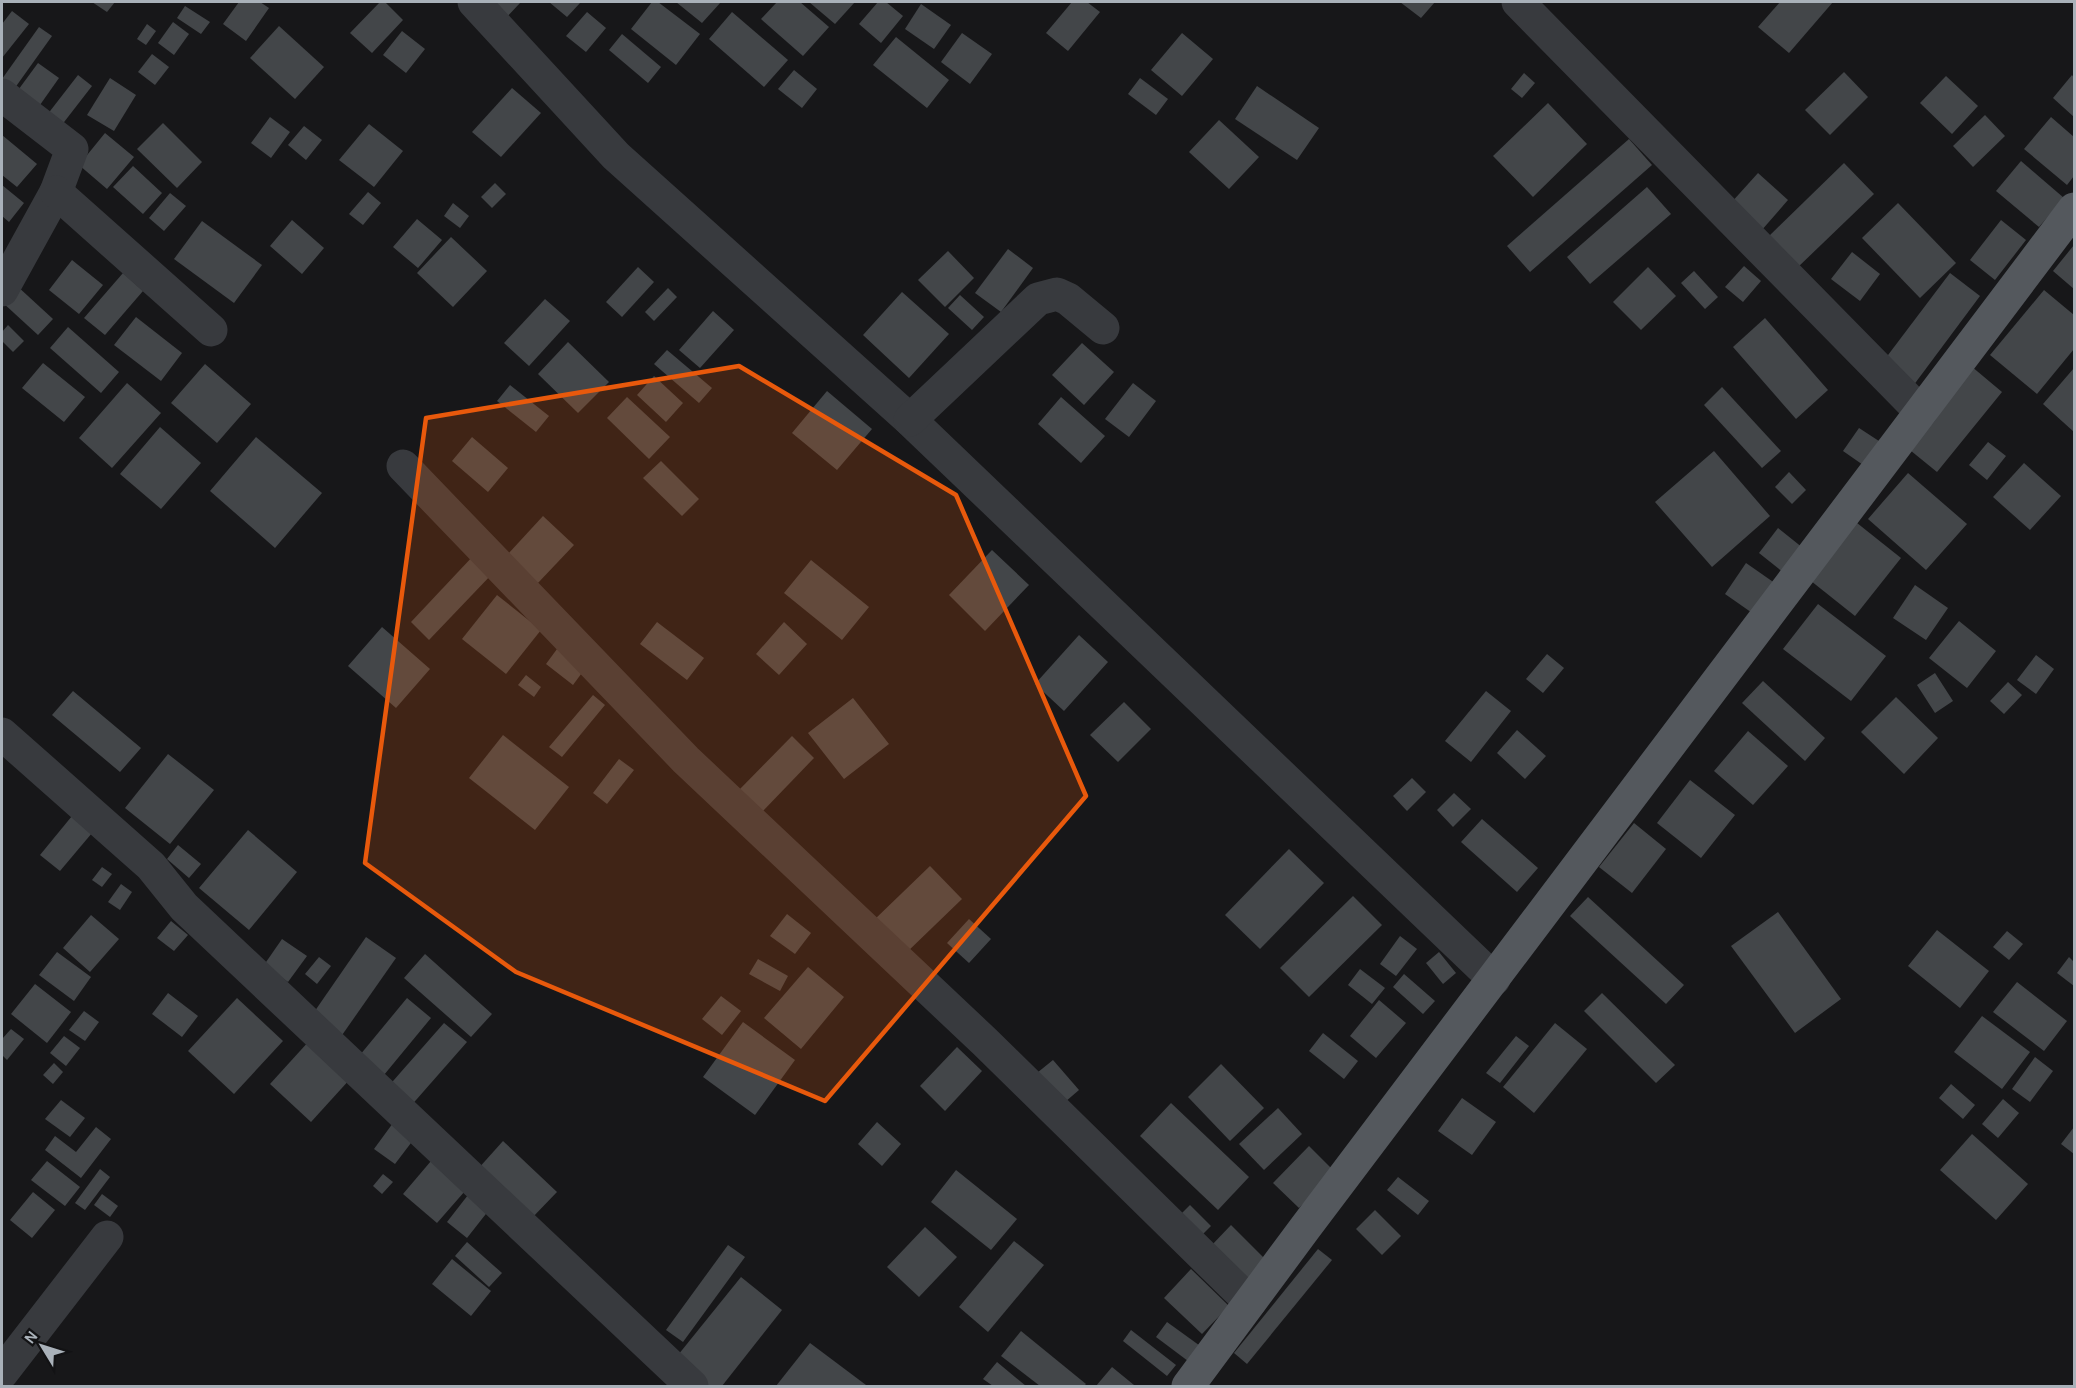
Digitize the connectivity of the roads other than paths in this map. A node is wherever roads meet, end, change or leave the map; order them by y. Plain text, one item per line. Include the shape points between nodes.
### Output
1 (474, 2) edge
2 (1518, 2) edge
3 (2, 95) edge
4 (56, 192) junction
5 (2074, 209) edge
6 (2, 290) edge
7 (1103, 328) dead end
8 (211, 330) dead end
9 (1921, 412) junction
10 (910, 420) junction
11 (403, 466) dead end
12 (2, 734) edge
13 (1494, 979) junction
14 (107, 1237) dead end
15 (1250, 1302) junction
16 (2, 1373) edge
17 (692, 1386) edge
18 (1188, 1386) edge

1 - 10 street via 616,156
2 - 9 street
3 - 4 street via 72,149
4 - 6 street
4 - 8 street
5 - 9 main road
7 - 10 street via 1057,294 1038,299
9 - 13 main road
10 - 13 street
11 - 15 street via 686,760 985,1041
12 - 17 street via 151,866 184,907
13 - 15 main road
14 - 16 street
15 - 18 main road

